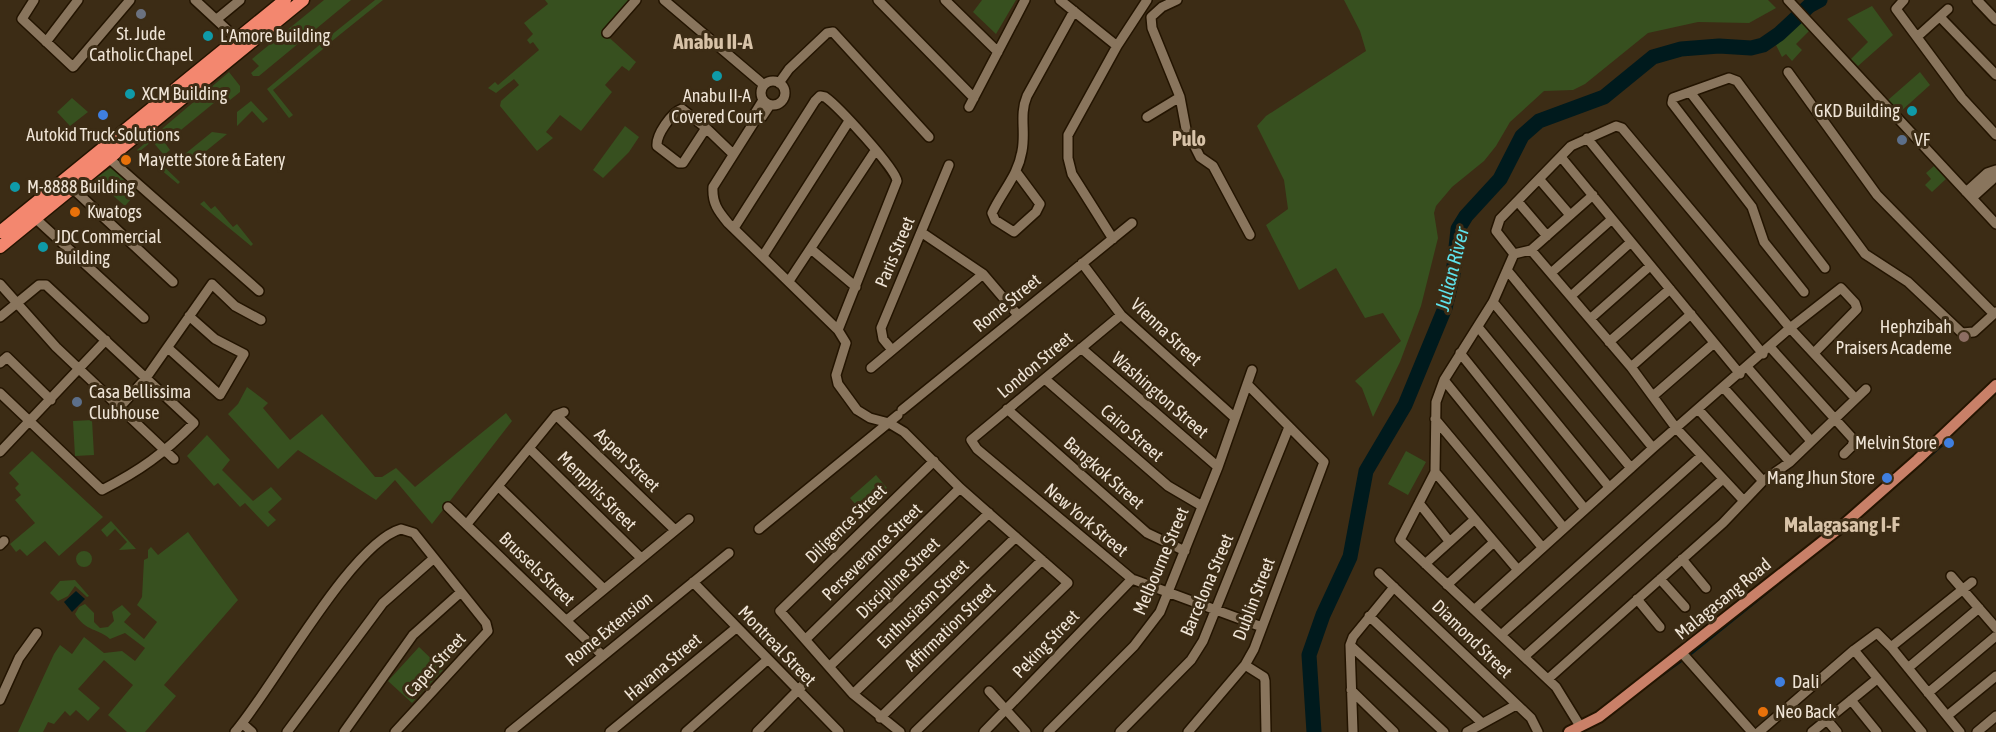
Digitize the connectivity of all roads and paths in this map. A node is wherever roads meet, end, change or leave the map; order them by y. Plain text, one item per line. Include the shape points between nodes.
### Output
1 (34, 0) edge
2 (78, 0) edge
3 (130, 0) edge
4 (195, 0) edge
5 (240, 0) edge
6 (285, 0) edge
7 (303, 0) edge
8 (636, 0) edge
9 (664, 0) edge
10 (878, 0) edge
11 (945, 0) edge
12 (1025, 0) edge
13 (1060, 0) edge
14 (1133, 0) edge
15 (1177, 0) edge
16 (1904, 0) edge
17 (1977, 0) edge
18 (1789, 1) edge
19 (1144, 3) edge
20 (1948, 9) dead end
21 (1074, 11) junction
22 (1941, 18) junction
23 (217, 19) junction
24 (1996, 20) edge
25 (607, 33) dead end
26 (1917, 37) junction
27 (237, 39) junction
28 (46, 42) junction
29 (1117, 46) junction
30 (998, 52) junction
31 (1788, 72) dead end
32 (1996, 75) edge
33 (779, 83) junction
34 (764, 85) junction
35 (1690, 92) junction
36 (1180, 97) junction
37 (974, 98) junction
38 (766, 102) junction
39 (969, 107) dead end
40 (1147, 117) dead end
41 (849, 121) junction
42 (706, 128) junction
43 (1996, 135) edge
44 (929, 137) dead end
45 (1587, 138) junction
46 (875, 151) junction
47 (105, 154) junction
48 (733, 154) junction
49 (1561, 157) junction
50 (949, 165) dead end
51 (1995, 171) edge
52 (1017, 173) junction
53 (1540, 180) junction
54 (68, 184) junction
55 (1593, 195) junction
56 (1969, 195) junction
57 (1519, 203) junction
58 (1570, 215) junction
59 (35, 218) junction
60 (1612, 219) junction
61 (1132, 223) dead end
62 (1996, 224) edge
63 (734, 228) junction
64 (0, 232) edge
65 (921, 232) junction
66 (1250, 235) dead end
67 (1547, 236) junction
68 (1113, 238) junction
69 (1631, 242) junction
70 (0, 247) edge
71 (811, 249) junction
72 (1532, 250) junction
73 (1514, 254) junction
74 (763, 256) junction
75 (1082, 263) junction
76 (1650, 266) junction
77 (1825, 268) dead end
78 (1507, 270) junction
79 (1551, 273) junction
80 (983, 274) junction
81 (789, 281) junction
82 (172, 282) dead end
83 (0, 284) edge
84 (856, 287) junction
85 (1670, 289) junction
86 (260, 291) dead end
87 (1804, 292) dead end
88 (1571, 296) junction
89 (1493, 302) junction
90 (17, 303) junction
91 (1995, 313) edge
92 (1691, 314) junction
93 (1018, 315) junction
94 (1121, 315) junction
95 (189, 316) junction
96 (0, 317) edge
97 (144, 318) dead end
98 (1590, 319) junction
99 (261, 320) dead end
100 (1478, 327) junction
101 (1790, 328) junction
102 (838, 330) junction
103 (106, 340) junction
104 (1610, 342) junction
105 (1714, 343) junction
106 (168, 348) junction
107 (1081, 348) junction
108 (892, 350) junction
109 (1767, 351) junction
110 (1815, 352) junction
111 (1460, 353) junction
112 (0, 363) edge
113 (1631, 367) junction
114 (871, 368) dead end
115 (80, 369) junction
116 (1252, 370) dead end
117 (1743, 370) junction
118 (146, 378) junction
119 (1044, 379) junction
120 (1444, 380) junction
121 (1247, 384) junction
122 (1996, 385) edge
123 (1724, 387) junction
124 (1866, 389) dead end
125 (0, 393) edge
126 (1653, 396) junction
127 (1855, 398) junction
128 (51, 400) junction
129 (120, 407) junction
130 (1007, 409) junction
131 (1698, 409) junction
132 (1235, 418) junction
133 (1435, 419) junction
134 (1834, 419) junction
135 (31, 422) junction
136 (889, 423) junction
137 (1289, 427) junction
138 (1676, 428) junction
139 (971, 440) joint
140 (1811, 441) junction
141 (529, 448) junction
142 (1653, 448) junction
143 (166, 451) junction
144 (0, 452) edge
145 (1844, 454) dead end
146 (1701, 456) junction
147 (174, 459) dead end
148 (934, 461) junction
149 (1790, 462) junction
150 (1218, 467) junction
151 (1630, 468) junction
152 (1435, 472) junction
153 (1723, 479) junction
154 (1763, 481) junction
155 (498, 486) junction
156 (1609, 487) junction
157 (960, 488) junction
158 (1744, 501) junction
159 (1419, 503) junction
160 (1202, 506) junction
161 (448, 507) dead end
162 (1585, 509) junction
163 (989, 513) junction
164 (688, 519) dead end
165 (1475, 519) junction
166 (467, 524) junction
167 (1564, 528) junction
168 (759, 529) dead end
169 (675, 530) junction
170 (1016, 537) junction
171 (1449, 541) junction
172 (1494, 542) junction
173 (1542, 548) junction
174 (1185, 551) junction
175 (729, 553) dead end
176 (641, 558) junction
177 (433, 559) junction
178 (1682, 559) junction
179 (1042, 560) junction
180 (1425, 564) junction
181 (1518, 570) junction
182 (1379, 573) dead end
183 (1951, 576) dead end
184 (1132, 579) junction
185 (1660, 579) junction
186 (693, 582) junction
187 (1972, 582) dead end
188 (1447, 585) junction
189 (1394, 587) junction
190 (1706, 588) dead end
191 (604, 589) junction
192 (1962, 590) junction
193 (460, 592) junction
194 (1169, 593) junction
195 (1637, 599) junction
196 (1685, 607) dead end
197 (1979, 608) junction
198 (1217, 610) junction
199 (1474, 610) junction
200 (1369, 616) junction
201 (567, 620) junction
202 (1262, 627) junction
203 (1660, 627) dead end
204 (736, 628) junction
205 (1996, 628) edge
206 (37, 633) dead end
207 (1502, 636) junction
208 (1996, 636) edge
209 (806, 639) junction
210 (1350, 645) junction
211 (1891, 646) junction
212 (1854, 650) junction
213 (1682, 653) junction
214 (603, 656) junction
215 (1524, 657) junction
216 (768, 660) junction
217 (1245, 665) junction
218 (830, 666) junction
219 (1908, 668) junction
220 (1996, 675) edge
221 (1548, 679) junction
222 (1877, 679) junction
223 (808, 680) dead end
224 (798, 690) junction
225 (1351, 690) junction
226 (990, 691) dead end
227 (1928, 693) junction
228 (853, 694) junction
229 (0, 700) edge
230 (1851, 700) junction
231 (1516, 705) junction
232 (1006, 710) junction
233 (1947, 716) junction
234 (1996, 716) edge
235 (880, 718) junction
236 (1827, 720) junction
237 (243, 723) junction
238 (1482, 723) junction
239 (1580, 726) junction
240 (763, 730) edge
241 (235, 732) edge
242 (252, 732) edge
243 (287, 732) edge
244 (345, 732) edge
245 (395, 732) edge
246 (510, 732) edge
247 (610, 732) edge
248 (686, 732) edge
249 (839, 732) edge
250 (900, 732) edge
251 (915, 732) edge
252 (984, 732) edge
253 (1026, 732) edge
254 (1048, 732) edge
255 (1120, 732) edge
256 (1188, 732) edge
257 (1266, 732) edge
258 (1353, 732) edge
259 (1394, 732) edge
260 (1444, 732) edge
261 (1467, 732) edge
262 (1538, 732) edge
263 (1569, 732) edge
264 (1752, 732) edge
265 (1759, 732) edge
266 (1812, 732) edge
267 (1837, 732) edge
268 (1877, 732) edge
269 (1922, 732) edge
270 (1960, 732) edge
271 (1977, 732) edge

1 - 28 street via 22,20
2 - 28 street
3 - 28 street via 73,67
4 - 23 street
5 - 23 street
6 - 27 highway
7 - 47 highway
8 - 25 street
9 - 34 street
10 - 37 street
11 - 30 street
12 - 30 street
13 - 21 street
14 - 19 street
15 - 36 street via 1162,7 1150,21
16 - 26 street via 1896,9
17 - 24 street
18 - 56 street
19 - 29 street
20 - 22 street
21 - 29 street
21 - 52 street via 1022,109 1023,139
22 - 26 street
22 - 32 street
23 - 27 street
26 - 43 street via 1962,98
27 - 47 highway
29 - 68 street via 1068,135 1067,146 1072,174
30 - 37 street
31 - 91 street via 1877,195
33 - 34 street via 771,81
33 - 38 street via 784,98 779,104
33 - 44 street via 791,66 833,32
34 - 38 street
35 - 77 street
35 - 87 street via 1673,98 1672,103 1752,207 1764,242
35 - 91 street via 1729,78 1737,81 1872,260 1908,282 1962,333 1974,332
36 - 40 street
36 - 66 street via 1186,129 1200,157 1213,166
37 - 39 street
38 - 48 street via 755,113 756,119
41 - 46 street
41 - 63 street via 833,102 820,96
41 - 74 street
42 - 42 street via 688,112 677,111 657,139 657,146 683,163
42 - 48 street
45 - 49 street
45 - 101 street via 1612,126 1622,128
45 - 109 street
46 - 71 street
46 - 84 street via 897,181
47 - 54 highway
47 - 86 street
48 - 63 street via 713,187 712,198
49 - 53 street
49 - 55 street
50 - 65 street, Paris Street
51 - 56 street via 1992,180
52 - 52 street via 1040,204 1014,232 995,220 992,213
53 - 57 street
53 - 58 street
54 - 59 highway
54 - 64 highway
54 - 82 street
55 - 58 street
55 - 60 street
56 - 62 street
57 - 67 street
57 - 73 street via 1500,219 1495,229
58 - 67 street
59 - 70 highway
59 - 97 street
60 - 69 street
60 - 79 street
61 - 68 street, Rome Street
63 - 74 street
65 - 80 street
65 - 108 street, Paris Street via 881,328 883,339
67 - 72 street
68 - 75 street, Rome Street
69 - 76 street
69 - 88 street
71 - 81 street
71 - 84 street
72 - 73 street
72 - 79 street
73 - 78 street
74 - 81 street
75 - 93 street, Rome Street
75 - 94 street, Vienna Street
76 - 85 street
76 - 98 street
78 - 89 street
78 - 142 street
79 - 88 street
80 - 93 street
80 - 108 street
81 - 102 street
83 - 90 street
84 - 102 street
85 - 92 street
85 - 104 street
88 - 98 street
89 - 100 street
89 - 151 street
90 - 96 street
90 - 103 street via 44,284
90 - 115 street
92 - 105 street
92 - 113 street
93 - 136 street, Rome Street
94 - 107 street, London Street
94 - 132 street, Vienna Street
95 - 99 street via 212,284 235,306
95 - 106 street
95 - 106 street via 215,339 244,354 220,395
98 - 104 street
100 - 111 street
100 - 156 street
101 - 109 street
101 - 110 street
101 - 110 street via 1836,290 1844,290 1857,309
102 - 136 street via 846,343 837,384 857,410
103 - 115 street
103 - 118 street
104 - 113 street
105 - 117 street
105 - 126 street
106 - 118 street
107 - 119 street, London Street
107 - 150 street, Washington Street
108 - 114 street
109 - 117 street
109 - 134 street
110 - 127 street
111 - 120 street
111 - 162 street
112 - 128 street via 7,357
113 - 126 street
115 - 128 street
115 - 129 street
116 - 121 street, Melbourne Street
117 - 123 street
117 - 140 street
118 - 129 street
118 - 143 street via 194,423
119 - 130 street, London Street
119 - 160 street, Cairo Street via 1168,486
120 - 133 street
120 - 167 street
121 - 132 street, Melbourne Street
121 - 137 street
122 - 213 main road, Malagasang Road via 1857,513
123 - 131 street
123 - 149 street
124 - 127 street
125 - 135 street
126 - 138 street
127 - 134 street
128 - 135 street
129 - 143 street
130 - 139 street, London Street
130 - 174 street, Bangkok Street via 1147,533
131 - 138 street
131 - 154 street
132 - 150 street, Melbourne Street
133 - 152 street
133 - 173 street
134 - 140 street
134 - 145 street via 1854,440
135 - 143 street via 102,490 141,470
135 - 144 street
136 - 148 street
136 - 168 street, Rome Street
137 - 198 street, Barcelona Street
137 - 202 street, Dublin Street via 1324,462
138 - 142 street
138 - 146 street
139 - 184 street, New York Street
140 - 149 street
141 - 155 street
141 - 169 street, Aspen Street via 560,414
141 - 176 street, Memphis Street
142 - 151 street
143 - 147 street
146 - 153 street
146 - 207 street
148 - 157 street
148 - 209 street, Diligence Street via 780,611
149 - 154 street
150 - 160 street, Melbourne Street
151 - 156 street
152 - 159 street
152 - 165 street
153 - 158 street
153 - 215 street
154 - 158 street
155 - 166 street
155 - 191 street
156 - 162 street
157 - 163 street
157 - 209 street, Perseverance Street
158 - 178 street
159 - 171 street
159 - 180 street via 1400,540
160 - 174 street, Melbourne Street
161 - 166 street, Brussels Street
162 - 167 street
163 - 170 street
163 - 218 street, Discipline Street
164 - 169 street
165 - 171 street
165 - 172 street
166 - 201 street, Brussels Street
167 - 173 street
169 - 176 street
170 - 179 street
170 - 228 street, Enthusiasm Street
171 - 180 street
172 - 181 street
172 - 188 street
173 - 181 street
174 - 194 street, Melbourne Street
175 - 186 street, Rome Extension
176 - 191 street
177 - 193 street, Caper Street
177 - 237 street, Caper Street via 407,529 395,531 365,555
177 - 243 street via 383,603
178 - 185 street
178 - 190 street
179 - 235 street, Affirmation Street
179 - 251 street via 1068,583
180 - 188 street
181 - 199 street
182 - 189 street, Diamond Street
183 - 192 street
184 - 194 street, New York Street
184 - 232 street, Peking Street
185 - 195 street
185 - 196 street
186 - 204 street, Montreal Street
186 - 214 street, Rome Extension
187 - 192 street
188 - 199 street
189 - 200 street
189 - 231 street, Diamond Street
191 - 201 street
192 - 197 street
192 - 211 street
193 - 244 street via 413,635
193 - 245 street, Caper Street via 486,623 486,635
194 - 198 street, New York Street
194 - 254 street, Melbourne Street via 1149,628
195 - 203 street
195 - 221 street
197 - 205 street
197 - 219 street
198 - 202 street, New York Street
198 - 255 street, Barcelona Street via 1191,660
199 - 207 street
200 - 210 street
200 - 238 street
201 - 214 street, Brussels Street
202 - 217 street, Dublin Street
204 - 216 street, Montreal Street
204 - 247 street, Havana Street
206 - 229 street via 19,658
207 - 215 street
208 - 227 street
209 - 218 street
210 - 225 street
210 - 260 street
211 - 212 street via 1877,633
211 - 219 street
212 - 222 street
212 - 265 street
213 - 239 main road, Malagasang Road via 1599,717
213 - 264 street
214 - 246 street, Rome Extension
215 - 221 street
216 - 224 street, Montreal Street
216 - 248 street
217 - 256 street, Dublin Street
217 - 257 street via 1264,677
218 - 228 street
219 - 227 street
220 - 233 street
221 - 239 street
222 - 230 street
222 - 269 street
223 - 224 street
224 - 240 street
224 - 249 street, Montreal Street
225 - 258 street
225 - 259 street
226 - 232 street
227 - 233 street
228 - 235 street
230 - 236 street
230 - 268 street
231 - 238 street
231 - 262 street, Diamond Street via 1531,718
232 - 252 street, Peking Street
232 - 253 street
233 - 270 street
234 - 271 street
235 - 250 street
236 - 266 street
236 - 267 street
237 - 241 street
237 - 242 street
238 - 261 street
239 - 263 main road, Malagasang Road

